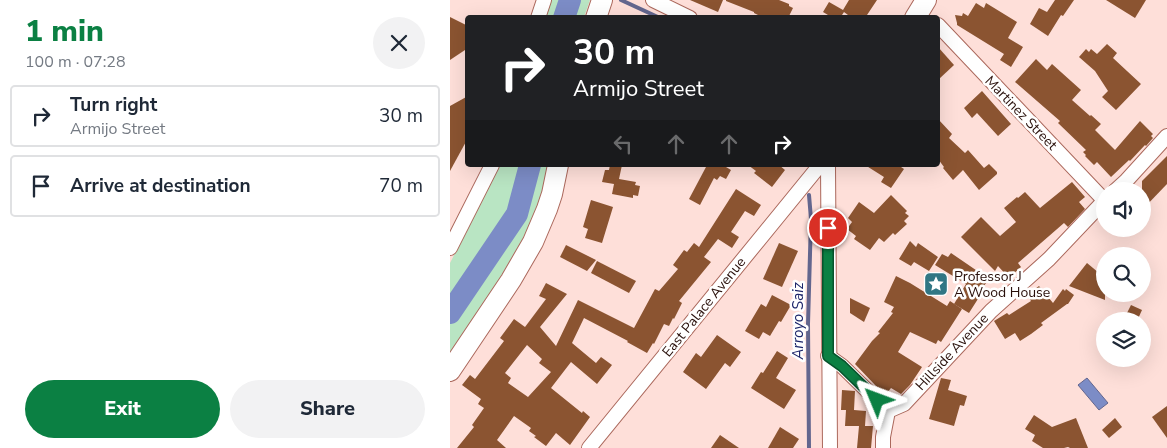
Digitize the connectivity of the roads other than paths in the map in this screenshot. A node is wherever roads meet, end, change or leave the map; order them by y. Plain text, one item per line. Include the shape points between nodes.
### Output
1 (544, 0) edge
2 (602, 0) edge
3 (653, 0) edge
4 (539, 15) edge
5 (597, 15) edge
6 (684, 15) edge
7 (940, 27) edge
8 (1167, 136) edge
9 (491, 167) edge
10 (558, 167) edge
11 (818, 167) edge
12 (828, 167) edge
13 (1125, 182) edge
14 (1096, 185) edge
15 (1096, 210) edge
16 (450, 248) edge
17 (828, 356) junction
18 (450, 370) edge
19 (888, 411) junction
20 (589, 448) edge
21 (830, 448) edge
22 (883, 448) edge

1 - 4 street
2 - 5 street
3 - 6 street
7 - 14 street, Martinez Street
8 - 13 street, Hillside Avenue
9 - 16 street
10 - 18 street via 547,209 533,242
11 - 20 street, East Palace Avenue
12 - 17 street
15 - 19 street, Hillside Avenue via 1049,259 991,310 904,404
17 - 19 street
17 - 21 street
19 - 22 street

